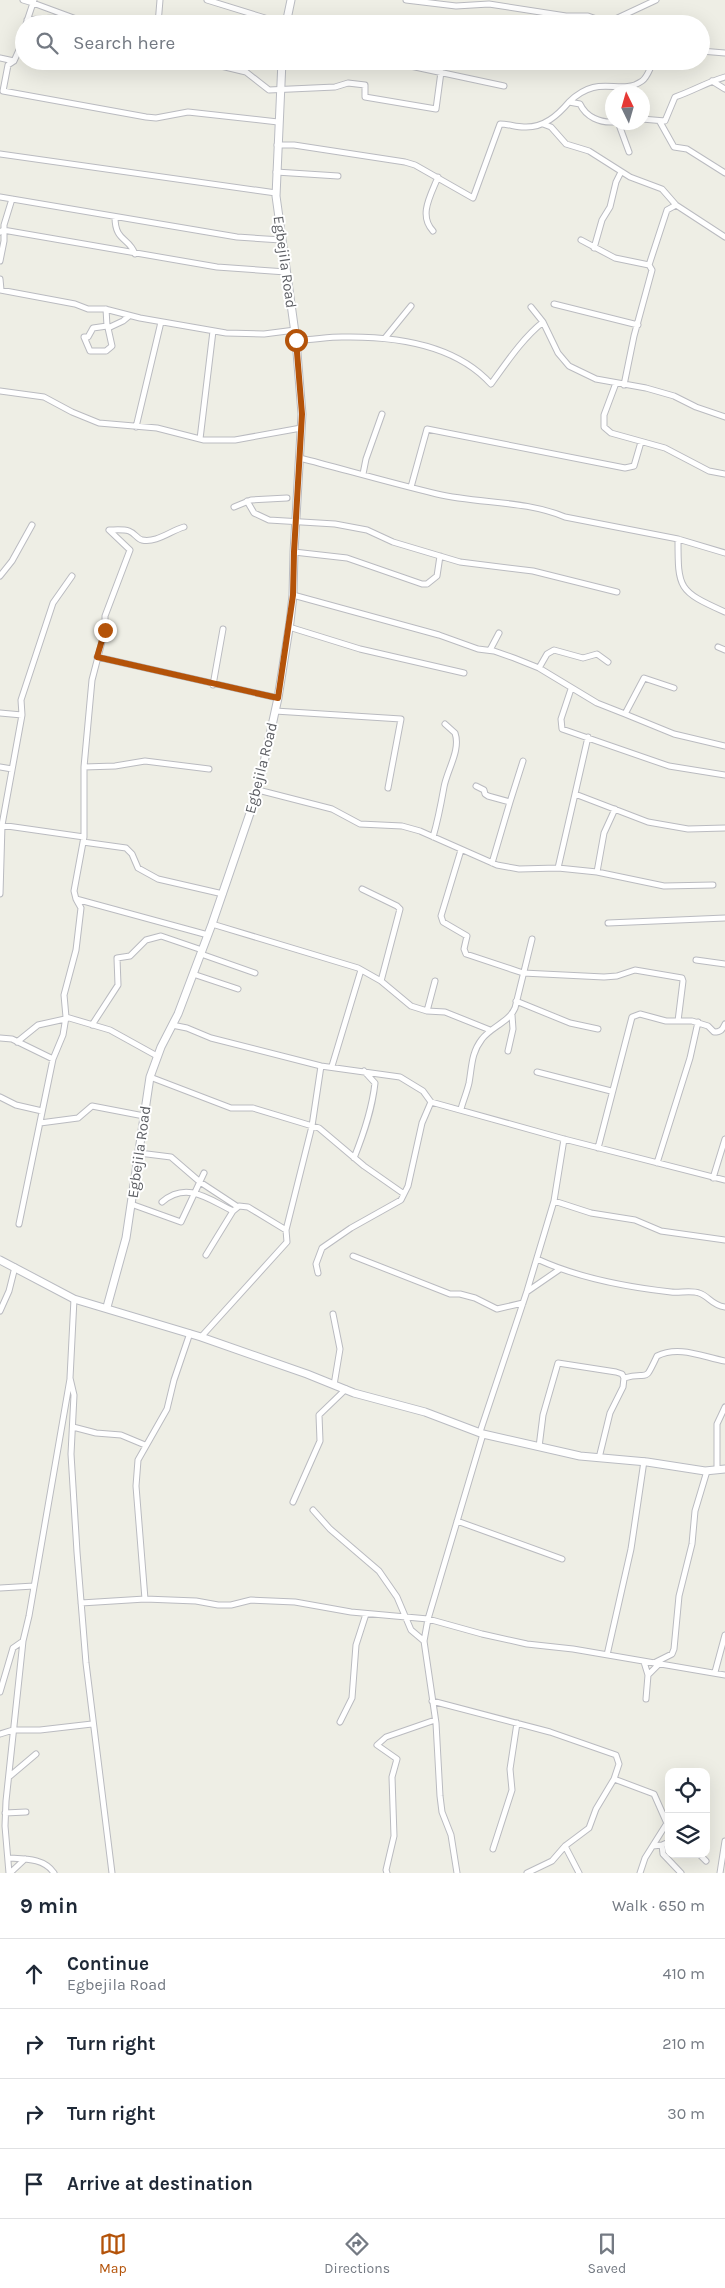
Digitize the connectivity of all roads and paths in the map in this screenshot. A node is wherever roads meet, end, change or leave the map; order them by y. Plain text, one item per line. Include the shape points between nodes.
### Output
1 (23, 0) edge
2 (160, 0) edge
3 (207, 0) edge
4 (291, 0) edge
5 (406, 0) edge
6 (656, 0) edge
7 (34, 2) edge
8 (29, 15) edge
9 (64, 15) edge
10 (159, 15) edge
11 (255, 15) edge
12 (288, 15) edge
13 (560, 15) edge
14 (626, 15) edge
15 (710, 52) edge
16 (725, 53) edge
17 (0, 58) edge
18 (15, 58) edge
19 (14, 61) junction
20 (238, 70) edge
21 (282, 70) edge
22 (431, 70) edge
23 (649, 70) edge
24 (441, 72) junction
25 (725, 77) edge
26 (712, 81) junction
27 (504, 86) dead end
28 (281, 89) junction
29 (725, 89) edge
30 (569, 102) junction
31 (650, 120) edge
32 (605, 121) edge
33 (278, 122) junction
34 (660, 122) junction
35 (543, 124) junction
36 (621, 130) edge
37 (277, 145) junction
38 (629, 152) dead end
39 (0, 154) edge
40 (275, 172) junction
41 (621, 172) junction
42 (725, 173) edge
43 (338, 176) dead end
44 (438, 177) junction
45 (276, 193) junction
46 (0, 197) edge
47 (12, 199) junction
48 (676, 205) junction
49 (115, 217) junction
50 (2, 231) edge
51 (433, 231) dead end
52 (725, 237) edge
53 (281, 240) junction
54 (581, 240) dead end
55 (594, 248) junction
56 (135, 254) junction
57 (0, 261) edge
58 (649, 265) junction
59 (286, 272) junction
60 (0, 279) edge
61 (1, 290) edge
62 (0, 297) edge
63 (554, 304) dead end
64 (411, 306) dead end
65 (531, 307) dead end
66 (106, 309) junction
67 (129, 316) junction
68 (161, 322) junction
69 (543, 322) junction
70 (638, 325) junction
71 (295, 330) junction
72 (213, 331) junction
73 (385, 338) junction
74 (296, 340) junction
75 (616, 383) junction
76 (624, 385) junction
77 (0, 391) edge
78 (382, 414) dead end
79 (725, 417) edge
80 (136, 427) junction
81 (301, 428) junction
82 (200, 439) junction
83 (641, 442) junction
84 (300, 458) junction
85 (363, 474) junction
86 (725, 474) edge
87 (411, 487) junction
88 (287, 498) dead end
89 (247, 501) junction
90 (234, 507) dead end
91 (296, 521) junction
92 (32, 524) dead end
93 (184, 527) dead end
94 (678, 539) junction
95 (294, 552) junction
96 (725, 553) edge
97 (440, 556) junction
98 (0, 576) edge
99 (72, 576) dead end
100 (617, 592) dead end
101 (293, 595) junction
102 (725, 612) edge
103 (289, 627) junction
104 (223, 629) dead end
105 (499, 633) dead end
106 (718, 647) dead end
107 (490, 650) junction
108 (725, 650) edge
109 (97, 657) junction
110 (608, 662) dead end
111 (539, 668) junction
112 (464, 673) dead end
113 (214, 685) junction
114 (674, 688) dead end
115 (571, 689) junction
116 (278, 698) junction
117 (275, 711) junction
118 (0, 712) edge
119 (625, 714) junction
120 (22, 715) junction
121 (445, 724) dead end
122 (588, 737) junction
123 (725, 746) edge
124 (523, 761) dead end
125 (0, 767) edge
126 (84, 767) junction
127 (12, 769) junction
128 (209, 769) dead end
129 (725, 775) edge
130 (476, 786) dead end
131 (388, 788) dead end
132 (258, 790) junction
133 (575, 794) junction
134 (510, 802) junction
135 (614, 809) junction
136 (1, 825) edge
137 (725, 828) edge
138 (433, 837) junction
139 (84, 839) junction
140 (461, 850) junction
141 (492, 863) junction
142 (558, 868) junction
143 (597, 872) junction
144 (713, 885) dead end
145 (362, 889) dead end
146 (0, 894) edge
147 (223, 894) junction
148 (76, 899) junction
149 (725, 918) edge
150 (608, 923) dead end
151 (212, 924) junction
152 (208, 935) junction
153 (532, 939) dead end
154 (202, 952) junction
155 (696, 960) dead end
156 (725, 964) edge
157 (361, 970) junction
158 (523, 972) junction
159 (255, 973) dead end
160 (193, 974) junction
161 (381, 981) junction
162 (435, 981) dead end
163 (238, 989) dead end
164 (516, 1000) junction
165 (427, 1011) junction
166 (512, 1015) junction
167 (65, 1018) junction
168 (678, 1021) junction
169 (698, 1022) junction
170 (92, 1024) junction
171 (725, 1024) edge
172 (172, 1025) junction
173 (598, 1029) dead end
174 (490, 1030) junction
175 (0, 1038) edge
176 (17, 1042) junction
177 (508, 1051) dead end
178 (157, 1056) junction
179 (53, 1059) junction
180 (321, 1066) junction
181 (332, 1066) junction
182 (364, 1071) junction
183 (538, 1072) dead end
184 (150, 1077) junction
185 (611, 1091) junction
186 (0, 1097) edge
187 (431, 1102) junction
188 (461, 1109) junction
189 (42, 1111) junction
190 (144, 1116) junction
191 (40, 1123) junction
192 (312, 1126) junction
193 (725, 1139) edge
194 (564, 1140) junction
195 (598, 1148) junction
196 (139, 1153) junction
197 (354, 1158) junction
198 (656, 1163) junction
199 (204, 1173) dead end
200 (713, 1178) junction
201 (725, 1180) edge
202 (200, 1182) junction
203 (195, 1193) junction
204 (404, 1194) junction
205 (554, 1200) junction
206 (162, 1202) dead end
207 (131, 1204) junction
208 (235, 1209) junction
209 (19, 1224) dead end
210 (286, 1230) junction
211 (725, 1240) edge
212 (206, 1255) dead end
213 (353, 1256) dead end
214 (536, 1259) junction
215 (0, 1260) edge
216 (15, 1267) junction
217 (560, 1270) junction
218 (318, 1273) dead end
219 (527, 1291) junction
220 (74, 1299) junction
221 (523, 1304) junction
222 (107, 1307) junction
223 (725, 1307) edge
224 (0, 1312) edge
225 (333, 1314) dead end
226 (190, 1334) junction
227 (201, 1337) junction
228 (725, 1362) edge
229 (70, 1378) junction
230 (624, 1378) junction
231 (334, 1385) junction
232 (346, 1389) junction
233 (725, 1407) edge
234 (73, 1426) junction
235 (481, 1433) junction
236 (146, 1445) junction
237 (539, 1447) junction
238 (599, 1458) junction
239 (644, 1462) junction
240 (721, 1470) edge
241 (707, 1471) junction
242 (293, 1502) dead end
243 (314, 1510) dead end
244 (457, 1521) junction
245 (562, 1559) dead end
246 (34, 1586) junction
247 (0, 1588) edge
248 (145, 1599) junction
249 (81, 1603) junction
250 (366, 1614) junction
251 (405, 1617) junction
252 (428, 1619) junction
253 (725, 1635) edge
254 (23, 1641) junction
255 (424, 1642) junction
256 (607, 1655) junction
257 (671, 1655) junction
258 (644, 1662) junction
259 (656, 1663) junction
260 (672, 1664) junction
261 (715, 1672) junction
262 (648, 1675) junction
263 (725, 1675) edge
264 (0, 1692) edge
265 (646, 1699) dead end
266 (432, 1701) junction
267 (435, 1720) junction
268 (340, 1722) dead end
269 (517, 1723) junction
270 (92, 1724) junction
271 (13, 1730) junction
272 (0, 1734) edge
273 (36, 1754) dead end
274 (9, 1776) junction
275 (614, 1779) junction
276 (26, 1812) dead end
277 (5, 1813) junction
278 (665, 1819) edge
279 (665, 1830) edge
280 (725, 1841) edge
281 (665, 1844) edge
282 (662, 1845) junction
283 (565, 1846) junction
284 (653, 1846) junction
285 (493, 1849) dead end
286 (8, 1858) junction
287 (703, 1858) edge
288 (25, 1860) junction
289 (706, 1861) dead end
290 (10, 1873) edge
291 (54, 1873) edge
292 (112, 1873) edge
293 (387, 1873) edge
294 (457, 1873) edge
295 (527, 1873) edge
296 (579, 1873) edge
297 (640, 1873) edge
298 (681, 1873) edge
299 (720, 1873) edge

1 - 7 street
2 - 10 street
3 - 11 street
4 - 12 street
5 - 13 street via 456,6 489,4
6 - 14 street
7 - 8 street
7 - 9 street
15 - 16 street
17 - 19 street
18 - 19 street
19 - 33 street via 8,66 3,91 146,118 188,112
20 - 28 street via 246,72 269,90
21 - 28 street, Egbejila Road
22 - 24 street
23 - 30 street via 644,80 628,88 594,86
24 - 27 street
24 - 28 street via 436,109 366,97 366,85 348,83 335,87
25 - 26 street
26 - 29 street
26 - 34 street via 675,97 665,121
28 - 33 street, Egbejila Road
30 - 32 street via 580,104 584,114
30 - 35 street via 560,113
31 - 34 street
33 - 37 street, Egbejila Road
34 - 42 street via 674,147 687,150
35 - 41 street via 552,127 566,144 596,154
35 - 44 street via 525,127 500,124 472,198
36 - 38 street
37 - 40 street, Egbejila Road
37 - 44 street via 405,162
39 - 45 street
40 - 43 street
40 - 45 street, Egbejila Road
41 - 48 street via 662,189
41 - 55 street
44 - 51 street via 425,212 425,221
45 - 53 street, Egbejila Road
46 - 47 street
47 - 49 street
47 - 50 street
48 - 52 street
48 - 58 street via 666,210
49 - 53 street via 236,237
49 - 56 street via 116,232
50 - 56 street
50 - 57 street via 4,241
53 - 59 street, Egbejila Road
54 - 55 street
55 - 58 street via 616,258
56 - 59 street via 217,267
58 - 70 street via 652,270
59 - 71 street, Egbejila Road
60 - 61 street
61 - 62 street
61 - 66 street via 88,309
63 - 70 street
64 - 73 street
65 - 69 street
66 - 67 street
66 - 67 street via 107,326 93,328 88,336 84,336 90,351 106,350 112,346 108,328
67 - 68 street
68 - 72 street
68 - 80 street
69 - 73 street via 514,351 492,384 444,352
69 - 75 street via 558,353 569,366 596,379
70 - 76 street
71 - 72 street via 249,335
71 - 74 street, Egbejila Road
72 - 82 street
73 - 74 street
74 - 81 street, Egbejila Road
75 - 76 street
75 - 83 street via 604,415 604,427 611,433
76 - 79 street via 674,396
77 - 80 street via 44,397 99,423
78 - 85 street
80 - 82 street via 157,428
81 - 82 street via 235,440
81 - 84 street, Egbejila Road
83 - 86 street via 665,448 709,471
83 - 87 street via 634,466 625,468 426,430
84 - 85 street
84 - 91 street, Egbejila Road
85 - 87 street
87 - 94 street via 439,494 520,504
88 - 89 street
89 - 90 street
89 - 91 street via 257,515 273,520
91 - 95 street, Egbejila Road
91 - 97 street via 367,530 393,542
92 - 98 street
93 - 109 street via 150,540 140,540 129,531 109,530 130,550 105,616 105,630
94 - 96 street
94 - 102 street via 678,574 683,587 694,597
95 - 97 street via 347,558 422,584 437,576
95 - 101 street, Egbejila Road
97 - 100 street via 460,562 533,571
99 - 120 street via 53,604 22,700
101 - 103 street, Egbejila Road
101 - 107 street
103 - 112 street via 360,650
103 - 116 street, Egbejila Road
104 - 113 street
105 - 107 street
106 - 108 street
107 - 111 street
109 - 113 street
109 - 126 street
110 - 111 street via 597,654 583,658 554,650 547,654
111 - 115 street
113 - 116 street
114 - 119 street via 644,678
115 - 119 street via 597,704
115 - 122 street via 560,726
116 - 117 street, Egbejila Road
117 - 131 street via 401,719
117 - 132 street, Egbejila Road
118 - 120 street
119 - 123 street via 674,734
120 - 127 street
121 - 138 street via 456,733 457,744
122 - 129 street via 670,766
122 - 133 street
124 - 134 street
125 - 127 street
126 - 128 street via 145,761
126 - 139 street
127 - 136 street
130 - 134 street via 488,796
132 - 138 street via 332,809 360,824 402,826
132 - 147 street, Egbejila Road
133 - 135 street
133 - 142 street
134 - 141 street
135 - 137 street via 669,827
135 - 143 street via 604,833
136 - 139 street
136 - 146 street
138 - 140 street
139 - 147 street via 126,848 138,868 158,879
139 - 148 street via 74,891
140 - 141 street
140 - 158 street via 442,920 467,936 466,954
141 - 142 street via 509,868
142 - 143 street
143 - 144 street via 664,886
145 - 161 street via 400,909
147 - 151 street, Egbejila Road
148 - 152 street
148 - 167 street via 81,908 76,950 64,995
149 - 150 street
151 - 152 street, Egbejila Road
151 - 157 street
152 - 154 street, Egbejila Road
153 - 158 street
154 - 159 street
154 - 160 street, Egbejila Road
154 - 170 street via 161,936 146,940 130,956 117,958 118,985
155 - 156 street
157 - 161 street
157 - 181 street
158 - 164 street
158 - 168 street via 604,977 635,970 682,978
160 - 163 street
160 - 172 street, Egbejila Road
161 - 165 street via 411,1006
162 - 165 street
164 - 166 street
164 - 173 street via 570,1023
165 - 174 street via 445,1012
166 - 174 street
166 - 177 street via 513,1029
167 - 170 street
167 - 176 street via 38,1025
167 - 179 street via 63,1035
168 - 169 street
168 - 185 street via 634,1014
169 - 171 street via 714,1032 719,1032
169 - 198 street via 690,1058
170 - 178 street via 110,1030
172 - 178 street, Egbejila Road
172 - 180 street
174 - 188 street via 473,1055
175 - 176 street
176 - 179 street
178 - 184 street, Egbejila Road
179 - 189 street
180 - 181 street
180 - 192 street
181 - 182 street
182 - 187 street via 406,1079 423,1091
182 - 197 street via 375,1083 375,1090 368,1124
183 - 185 street
184 - 190 street, Egbejila Road
184 - 192 street via 230,1108 253,1108
185 - 195 street
186 - 189 street via 16,1105
187 - 188 street
187 - 204 street via 422,1123
188 - 194 street
189 - 191 street
190 - 191 street via 92,1106 78,1118
190 - 196 street, Egbejila Road
191 - 209 street
192 - 197 street via 319,1128
192 - 210 street
193 - 200 street
194 - 195 street
194 - 205 street
195 - 198 street
196 - 202 street via 172,1157
196 - 207 street, Egbejila Road
197 - 204 street
198 - 200 street
199 - 202 street
200 - 201 street
202 - 203 street
202 - 208 street
203 - 206 street via 171,1194
203 - 207 street via 181,1222
203 - 208 street
204 - 218 street via 401,1200 322,1248 316,1264
205 - 211 street via 591,1213 635,1220 661,1230
205 - 214 street
207 - 222 street, Egbejila Road via 122,1254
208 - 210 street via 243,1205 248,1207
208 - 212 street
210 - 227 street via 287,1242
213 - 221 street via 450,1294 475,1298 496,1309
214 - 217 street
214 - 219 street
215 - 216 street
216 - 220 street
216 - 224 street
217 - 219 street
217 - 223 street via 672,1292 699,1293 716,1306
219 - 221 street
220 - 222 street
220 - 229 street
221 - 235 street
222 - 226 street
225 - 231 street via 340,1349
226 - 227 street
226 - 236 street via 167,1409
227 - 231 street
228 - 230 street via 671,1351 657,1356 650,1374
229 - 234 street via 74,1395
229 - 246 street
230 - 237 street via 616,1372 558,1363 543,1415
230 - 238 street via 610,1413
231 - 232 street
232 - 235 street via 425,1412
232 - 242 street via 319,1415 320,1441
233 - 240 street via 717,1424
234 - 236 street via 96,1433 121,1434
234 - 249 street
235 - 237 street
235 - 244 street
236 - 248 street via 136,1473
237 - 238 street
238 - 239 street
239 - 241 street
239 - 256 street via 631,1549
240 - 241 street
241 - 257 street via 679,1596 675,1645
243 - 251 street via 330,1529 379,1571 397,1597
244 - 245 street
244 - 252 street
246 - 247 street
246 - 254 street
248 - 249 street
248 - 250 street via 218,1605 275,1600
249 - 270 street
250 - 251 street
250 - 268 street via 356,1645 352,1698
251 - 252 street
251 - 255 street via 411,1630
252 - 255 street
252 - 256 street via 527,1644
253 - 261 street
254 - 264 street via 13,1648
254 - 271 street
255 - 266 street
256 - 258 street
257 - 259 street
257 - 260 street
258 - 259 street
258 - 262 street
259 - 260 street
259 - 262 street
260 - 261 street
261 - 263 street
262 - 265 street
266 - 267 street
266 - 269 street
267 - 293 street via 386,1737 377,1745 397,1759 392,1777 394,1836
267 - 294 street via 440,1804 451,1835
269 - 275 street via 616,1755 619,1764
269 - 285 street via 510,1768 512,1790
270 - 271 street
270 - 292 street
271 - 272 street
271 - 274 street
273 - 274 street
274 - 277 street
275 - 278 street via 654,1794
275 - 283 street via 596,1808 589,1828
276 - 277 street
277 - 286 street
279 - 284 street
280 - 299 street
281 - 282 street
282 - 284 street
282 - 298 street via 663,1854
283 - 295 street via 552,1861
283 - 296 street
284 - 297 street
286 - 288 street
286 - 290 street
287 - 289 street
288 - 290 street
288 - 291 street via 37,1860

